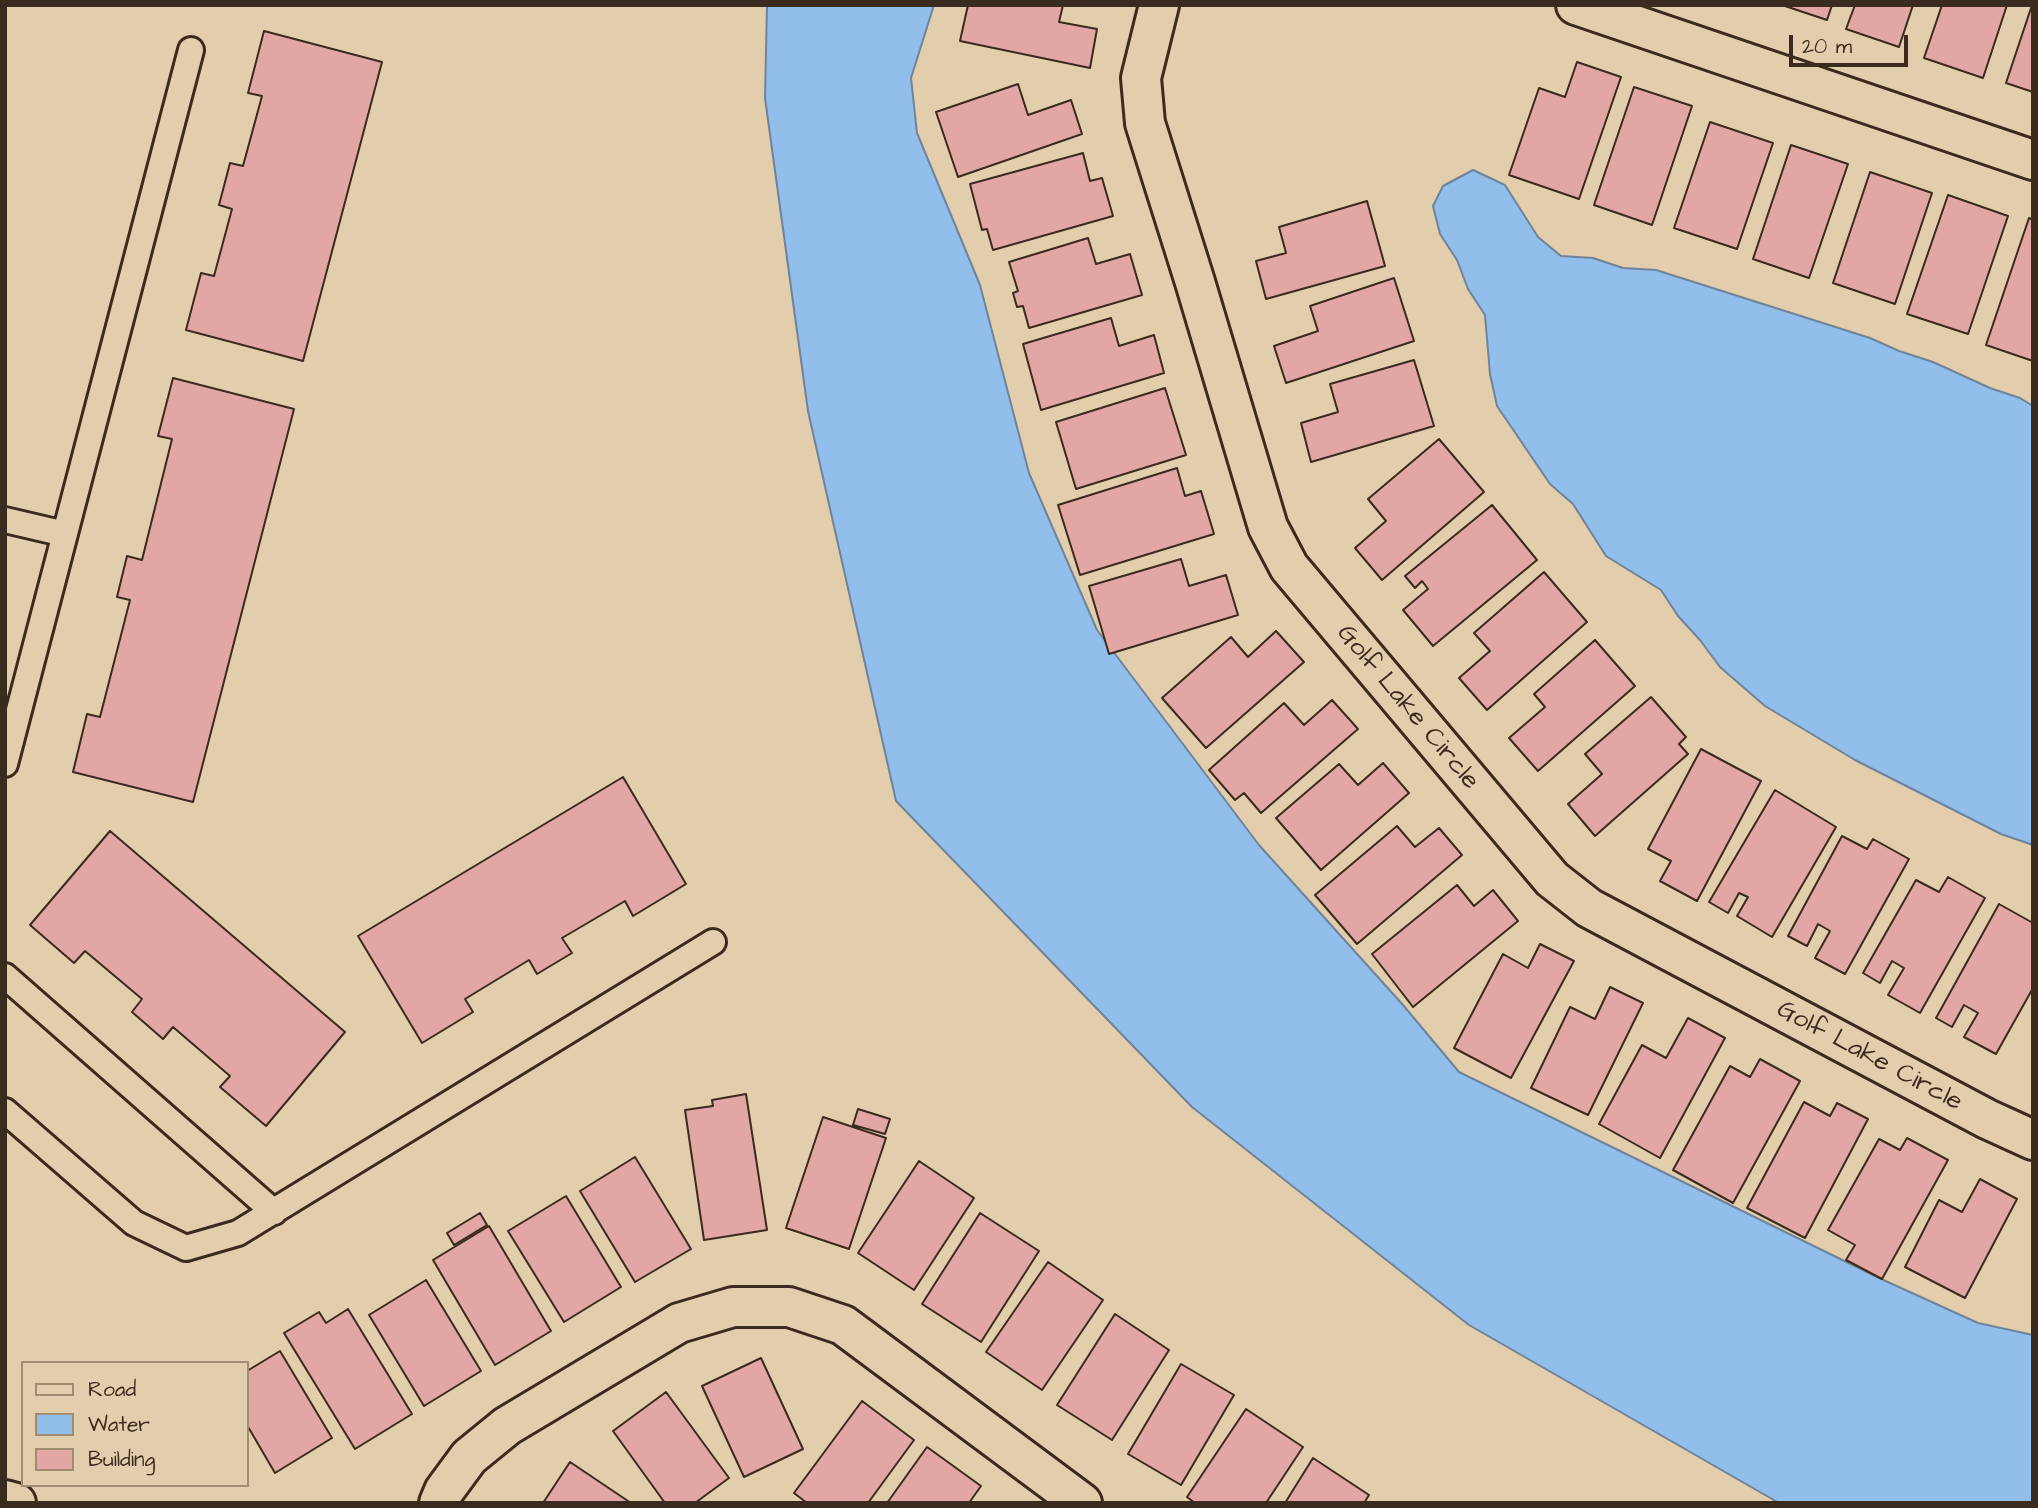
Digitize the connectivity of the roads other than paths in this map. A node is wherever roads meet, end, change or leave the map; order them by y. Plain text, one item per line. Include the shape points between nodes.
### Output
1 (1159, 5) edge
2 (1576, 5) edge
3 (191, 50) dead end
4 (2033, 160) edge
5 (5, 520) edge
6 (65, 534) junction
7 (5, 764) edge
8 (713, 942) dead end
9 (5, 976) edge
10 (5, 1111) edge
11 (2033, 1140) edge
12 (274, 1212) junction
13 (5, 1500) edge
14 (16, 1503) edge
15 (439, 1503) edge
16 (1082, 1503) edge

1 - 11 street, Golf Lake Circle via 1141,78 1145,123 1268,527 1289,567 1552,879 1589,908
2 - 4 street
3 - 6 lane
5 - 6 lane
6 - 7 lane
8 - 12 lane
9 - 12 lane
10 - 12 lane via 134,1223 186,1248 238,1234
13 - 14 street
15 - 16 street via 469,1457 507,1426 679,1324 733,1307 789,1307 843,1325

